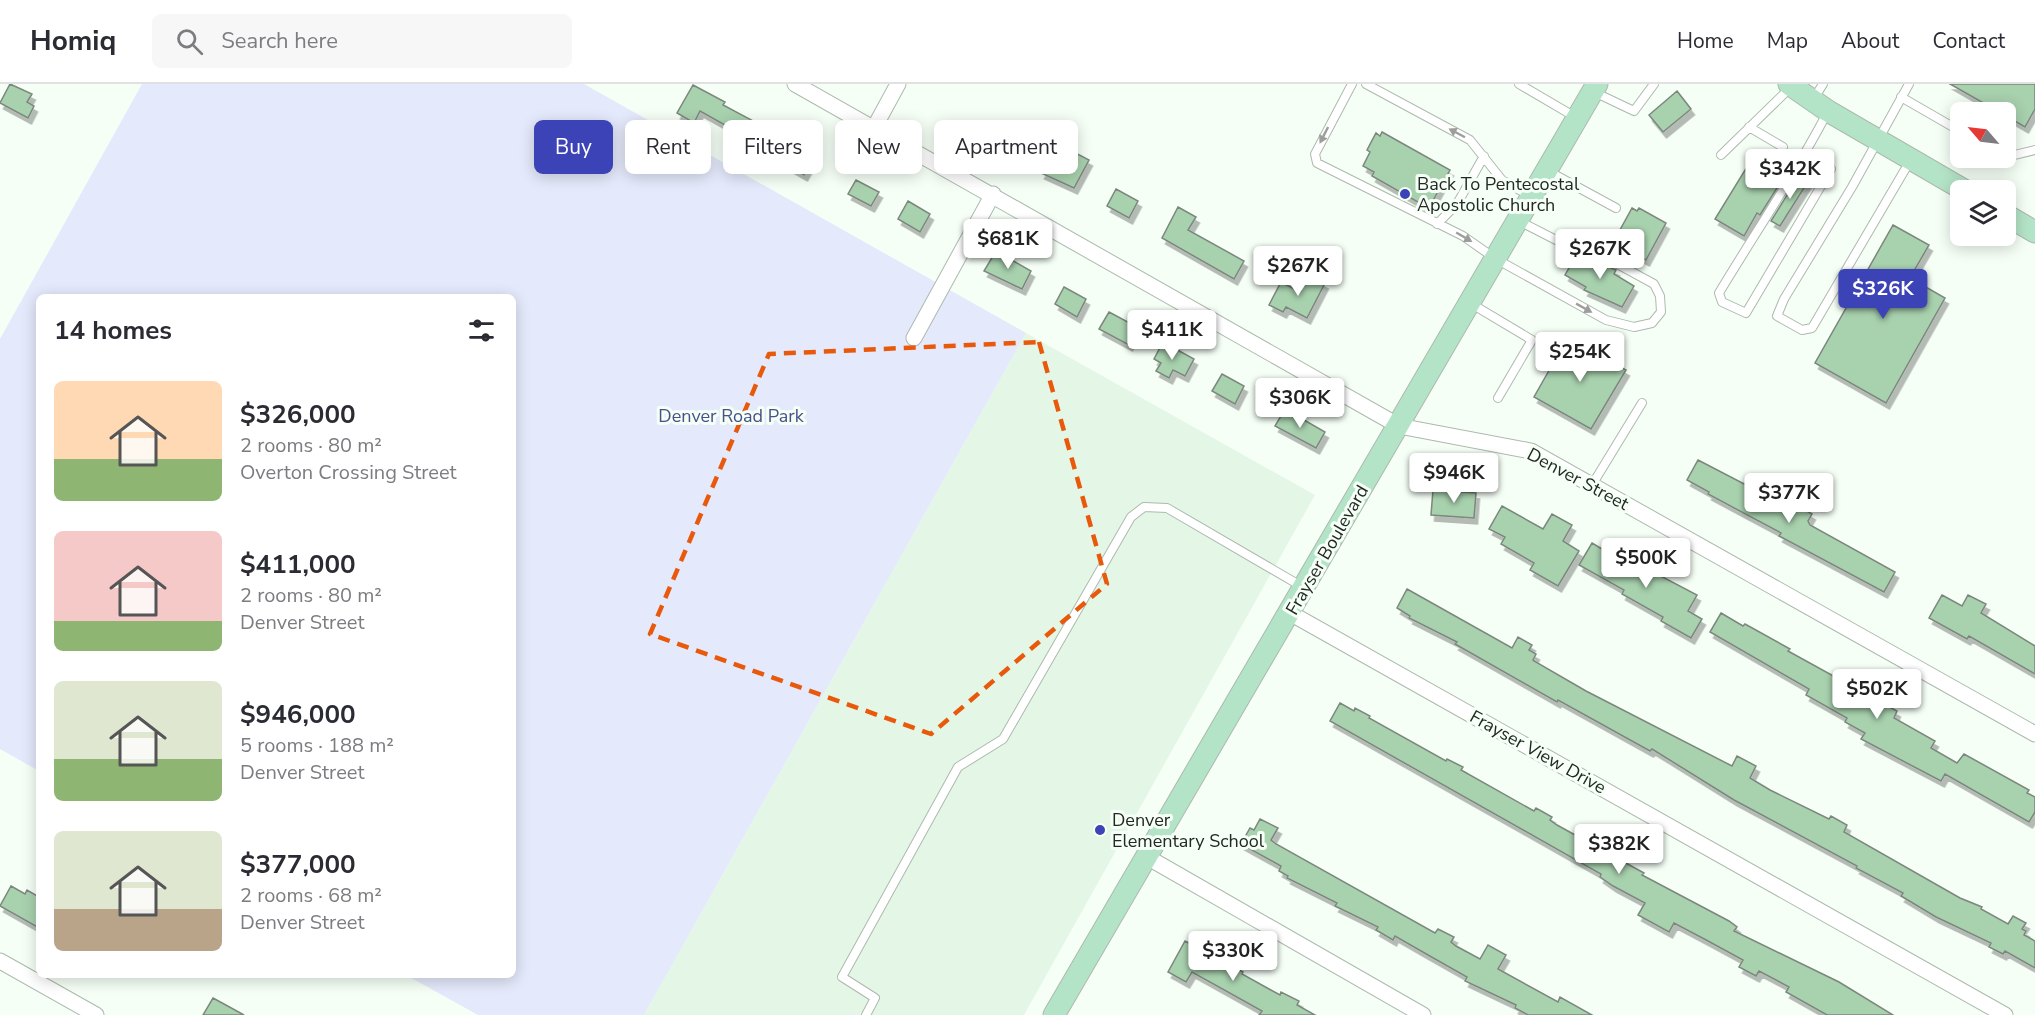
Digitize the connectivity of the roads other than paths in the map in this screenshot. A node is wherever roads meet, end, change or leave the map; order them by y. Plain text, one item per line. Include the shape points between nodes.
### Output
1 (795, 84) edge
2 (898, 84) edge
3 (1352, 84) edge
4 (1366, 84) edge
5 (1519, 84) edge
6 (1654, 84) edge
7 (1909, 84) edge
8 (1790, 85) edge
9 (1595, 88) edge
10 (1901, 98) junction
11 (1821, 99) edge
12 (1577, 118) junction
13 (860, 120) edge
14 (878, 120) edge
15 (1950, 125) edge
16 (1749, 127) junction
17 (1876, 140) junction
18 (1783, 147) dead end
19 (2035, 150) edge
20 (1806, 154) junction
21 (2016, 154) edge
22 (922, 155) edge
23 (1721, 155) dead end
24 (1484, 156) junction
25 (1911, 160) junction
26 (1547, 170) junction
27 (1950, 182) edge
28 (993, 194) junction
29 (1532, 197) junction
30 (1616, 208) dead end
31 (1518, 221) junction
32 (2016, 221) edge
33 (1437, 224) junction
34 (2035, 232) edge
35 (1496, 259) junction
36 (1470, 303) junction
37 (914, 338) dead end
38 (1498, 398) dead end
39 (1642, 403) dead end
40 (1399, 426) junction
41 (1593, 485) junction
42 (1305, 588) junction
43 (1290, 613) junction
44 (2035, 734) edge
45 (1147, 857) junction
46 (0, 961) edge
47 (96, 1015) edge
48 (866, 1015) edge
49 (1054, 1015) edge
50 (1423, 1015) edge
51 (2005, 1015) edge

1 - 13 street, Denver Street
2 - 14 street
3 -> 33 lane via 1315,154 1317,163
24 -> 4 lane via 1470,140
5 - 12 lane
6 - 9 lane via 1634,111
7 - 10 lane
8 - 11 main road
8 - 16 lane
9 - 12 main road, Frayser Boulevard
10 - 15 lane
10 - 17 lane
11 - 17 main road
11 - 20 lane
12 - 26 main road, Frayser Boulevard
16 - 18 lane
16 - 23 lane
17 - 25 main road
17 - 25 lane via 1784,299 1777,316 1787,323 1802,330 1812,328
19 - 21 lane
20 - 20 lane via 1719,293 1722,302 1746,314 1831,169
22 - 28 street, Denver Street
24 - 29 lane via 1502,180
24 - 33 lane via 1457,204
25 - 27 main road
26 - 29 main road, Frayser Boulevard
26 - 30 lane
28 - 37 street
28 - 40 street, Denver Street
29 - 31 main road, Frayser Boulevard
31 - 35 main road, Frayser Boulevard
35 -> 31 lane via 1606,320 1634,327 1652,323 1661,312 1654,284 1580,243 1560,242
32 - 34 main road
33 -> 35 lane
35 - 36 main road, Frayser Boulevard
36 - 38 lane via 1532,340
36 - 40 main road, Frayser Boulevard
39 - 41 lane
40 - 41 street, Denver Street via 1531,451
40 - 42 main road, Frayser Boulevard
41 - 44 street, Denver Street
42 - 43 main road, Frayser Boulevard
42 - 48 lane via 1167,508 1144,507 1131,517 1003,739 958,767 842,977 875,998
43 - 45 main road, Frayser Boulevard
43 - 51 street, Frayser View Drive
45 - 49 main road, Frayser Boulevard
45 - 50 street
46 - 47 street

